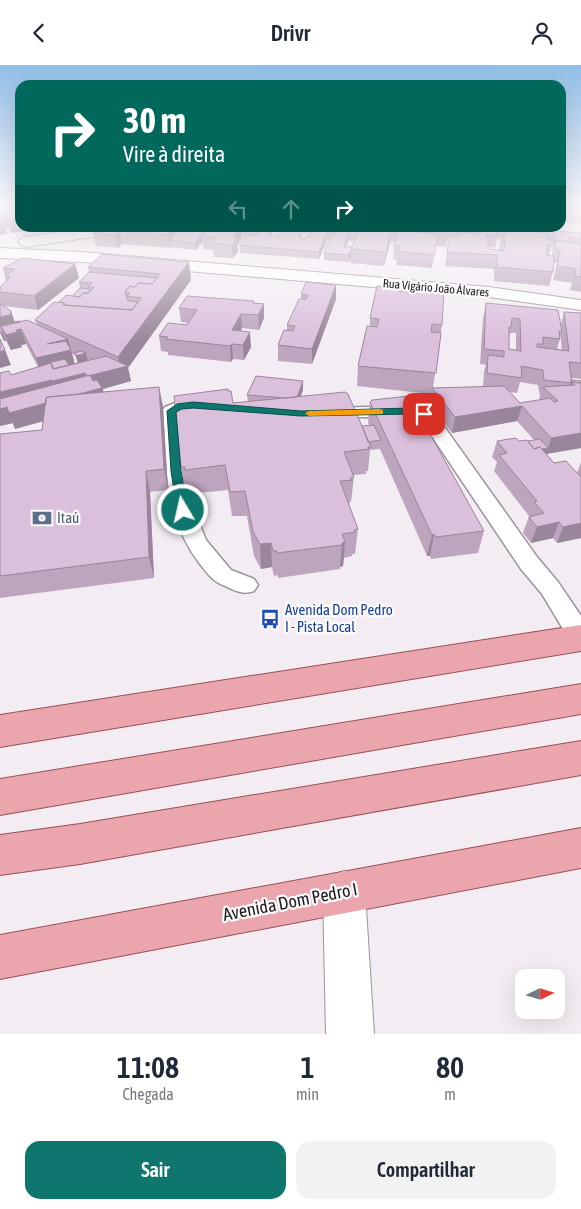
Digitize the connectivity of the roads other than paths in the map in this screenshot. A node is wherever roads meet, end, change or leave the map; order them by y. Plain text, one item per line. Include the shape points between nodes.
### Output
1 (78, 251) edge
2 (0, 253) edge
3 (82, 257) junction
4 (581, 305) edge
5 (228, 408) edge
6 (311, 413) edge
7 (246, 585) dead end
8 (581, 638) edge
9 (581, 699) edge
10 (0, 731) edge
11 (581, 758) edge
12 (0, 797) edge
13 (581, 848) edge
14 (0, 855) edge
15 (344, 892) junction
16 (0, 957) edge
17 (350, 1034) edge

1 - 3 street
2 - 3 street, Rua Vigário João Álvares
3 - 4 street, Rua Vigário João Álvares via 489,292
5 - 7 lane via 193,405 180,406 172,411 176,471 183,510 196,543 223,576
6 - 8 lane via 410,411 424,414 550,588
8 - 10 main road
9 - 12 main road
11 - 14 main road
13 - 15 main road, Avenida Dom Pedro I
15 - 16 main road, Avenida Dom Pedro I
15 - 17 street

